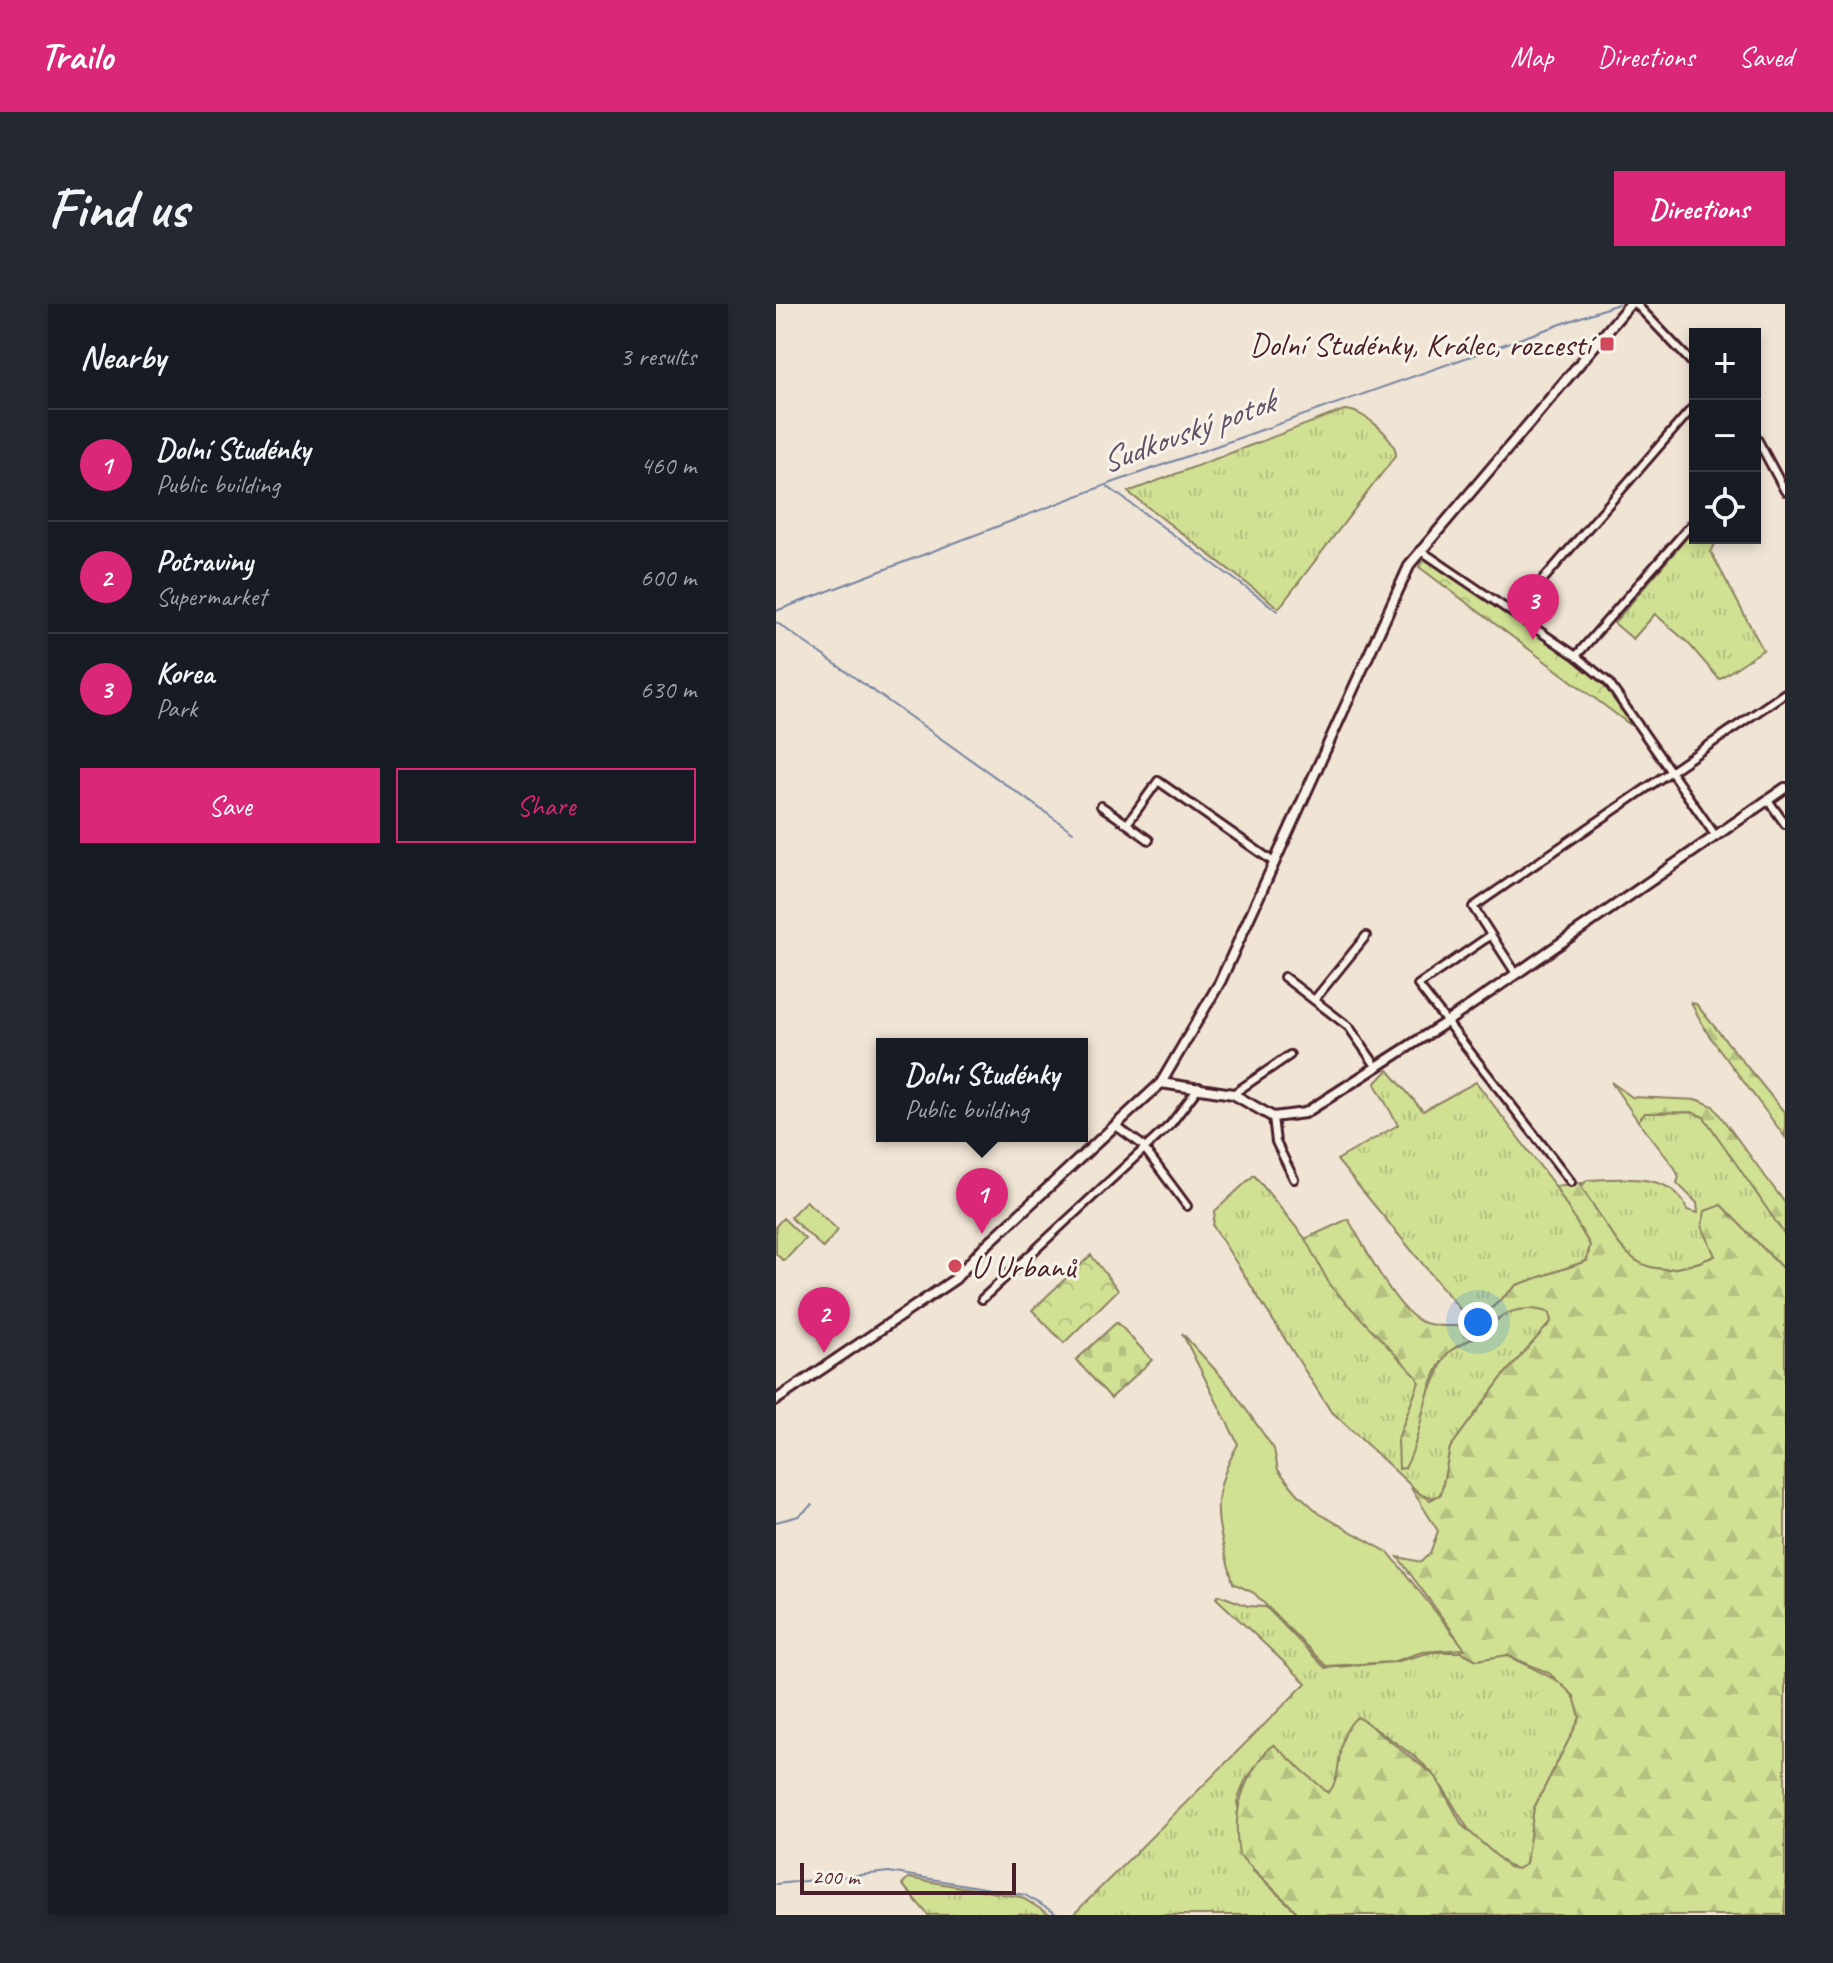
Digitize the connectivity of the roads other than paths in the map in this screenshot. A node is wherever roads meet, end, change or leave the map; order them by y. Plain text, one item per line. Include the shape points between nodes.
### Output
1 (1630, 304) edge
2 (1636, 304) edge
3 (1689, 360) edge
4 (1689, 412) edge
5 (1761, 453) edge
6 (1785, 491) edge
7 (1689, 527) edge
8 (1420, 550) junction
9 (1514, 613) junction
10 (1576, 656) junction
11 (1785, 693) edge
12 (1671, 771) junction
13 (1785, 788) edge
14 (1768, 800) junction
15 (1101, 806) dead end
16 (1127, 824) junction
17 (1785, 824) edge
18 (1715, 835) junction
19 (1149, 840) dead end
20 (1275, 863) junction
21 (1491, 935) junction
22 (1366, 936) dead end
23 (1515, 972) junction
24 (1284, 977) dead end
25 (1315, 999) junction
26 (1445, 1023) junction
27 (1290, 1055) dead end
28 (1376, 1066) junction
29 (1161, 1083) junction
30 (1199, 1087) junction
31 (1233, 1094) junction
32 (1273, 1117) junction
33 (1116, 1126) junction
34 (1145, 1149) junction
35 (1294, 1179) dead end
36 (1571, 1182) dead end
37 (1187, 1206) dead end
38 (982, 1299) dead end
39 (776, 1400) edge

1 - 8 street
2 - 3 street
4 - 9 street
5 - 6 street
7 - 10 street
8 - 9 street
8 - 20 street
9 - 10 street
10 - 12 street via 1608,682
11 - 12 street
12 - 18 street
12 - 21 street via 1473,907
13 - 14 street
14 - 17 street
14 - 18 street
15 - 16 street
16 - 19 street
16 - 20 street via 1158,781
18 - 23 street
20 - 29 street via 1220,982
21 - 23 street
21 - 26 street via 1418,985
22 - 25 street
23 - 26 street
24 - 25 street
25 - 28 street via 1349,1027
26 - 28 street
26 - 36 street
27 - 31 street
28 - 32 street via 1305,1113
29 - 30 street
29 - 33 street
30 - 31 street
30 - 34 street
31 - 32 street
32 - 35 street via 1276,1142
33 - 34 street
33 - 39 street via 955,1279
34 - 37 street
34 - 38 street

